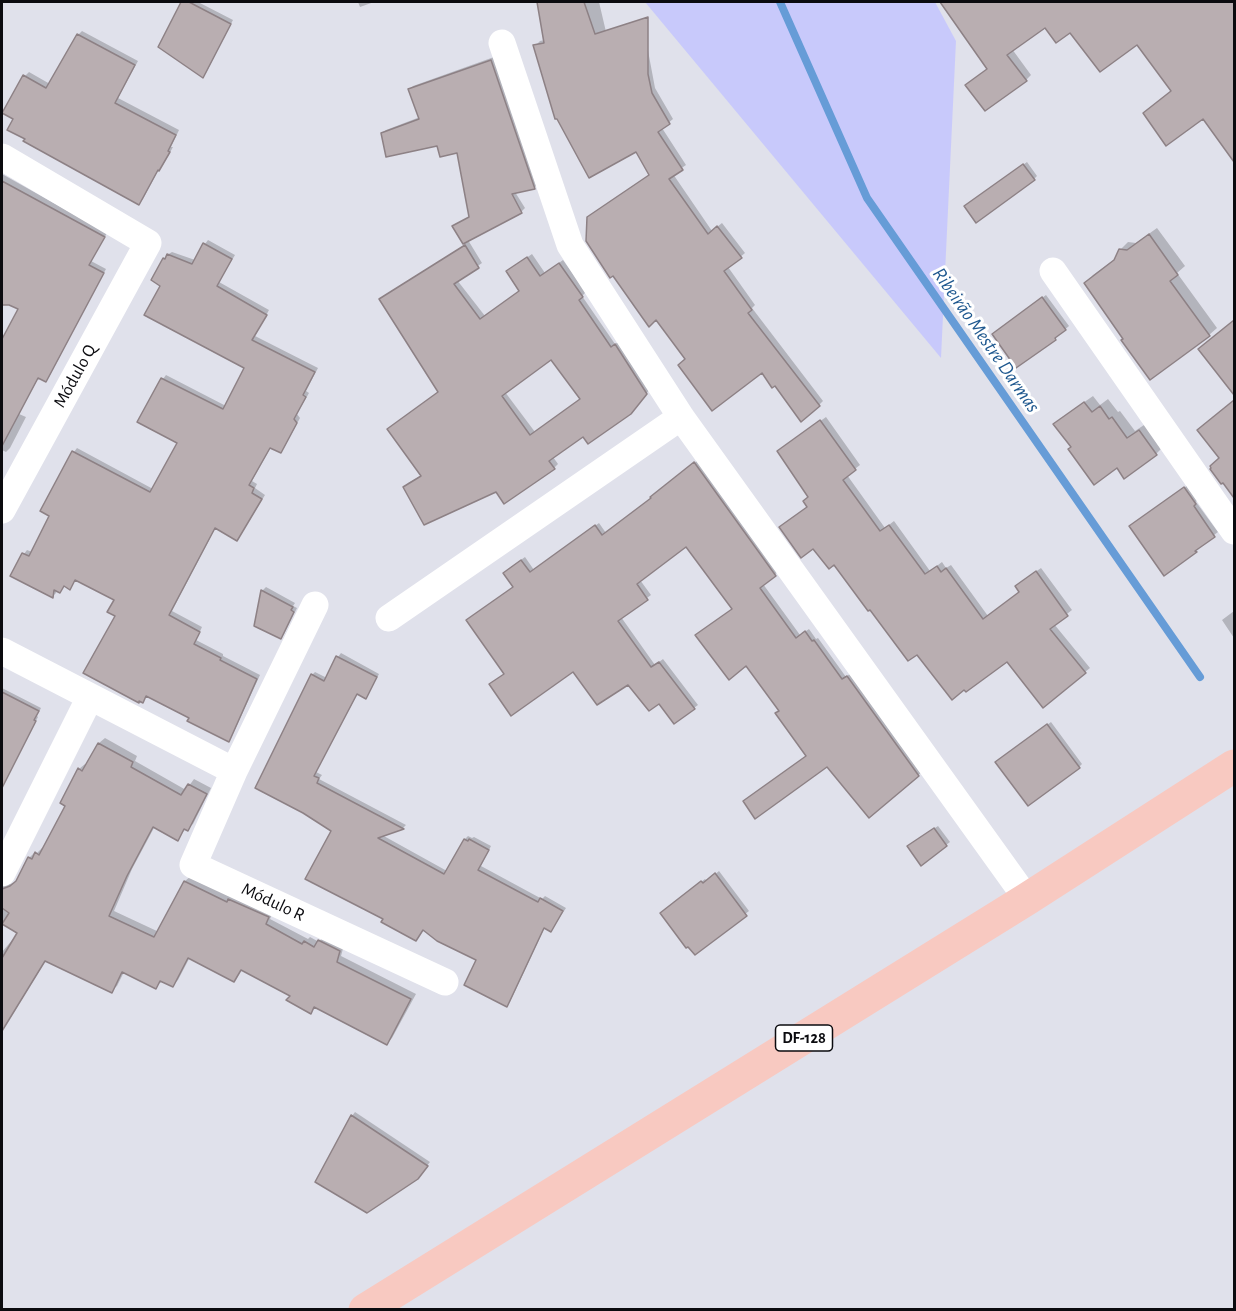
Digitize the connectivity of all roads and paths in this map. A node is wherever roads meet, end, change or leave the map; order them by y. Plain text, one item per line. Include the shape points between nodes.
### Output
1 (502, 43) dead end
2 (2, 157) edge
3 (1053, 271) dead end
4 (681, 417) junction
5 (2, 510) edge
6 (1234, 531) edge
7 (315, 605) dead end
8 (389, 618) dead end
9 (2, 651) edge
10 (90, 697) junction
11 (1234, 766) edge
12 (234, 771) junction
13 (2, 873) edge
14 (1027, 899) junction
15 (445, 982) dead end
16 (368, 1309) edge

1 - 4 street via 570,245
2 - 5 street, Módulo Q via 148,243
3 - 6 street
4 - 8 street
4 - 14 street
7 - 12 street
9 - 10 street
10 - 12 street
10 - 13 street
11 - 14 main road, DF-128 / DF-128
12 - 15 street, Módulo R via 193,866
14 - 16 main road, DF-128 / DF-128

